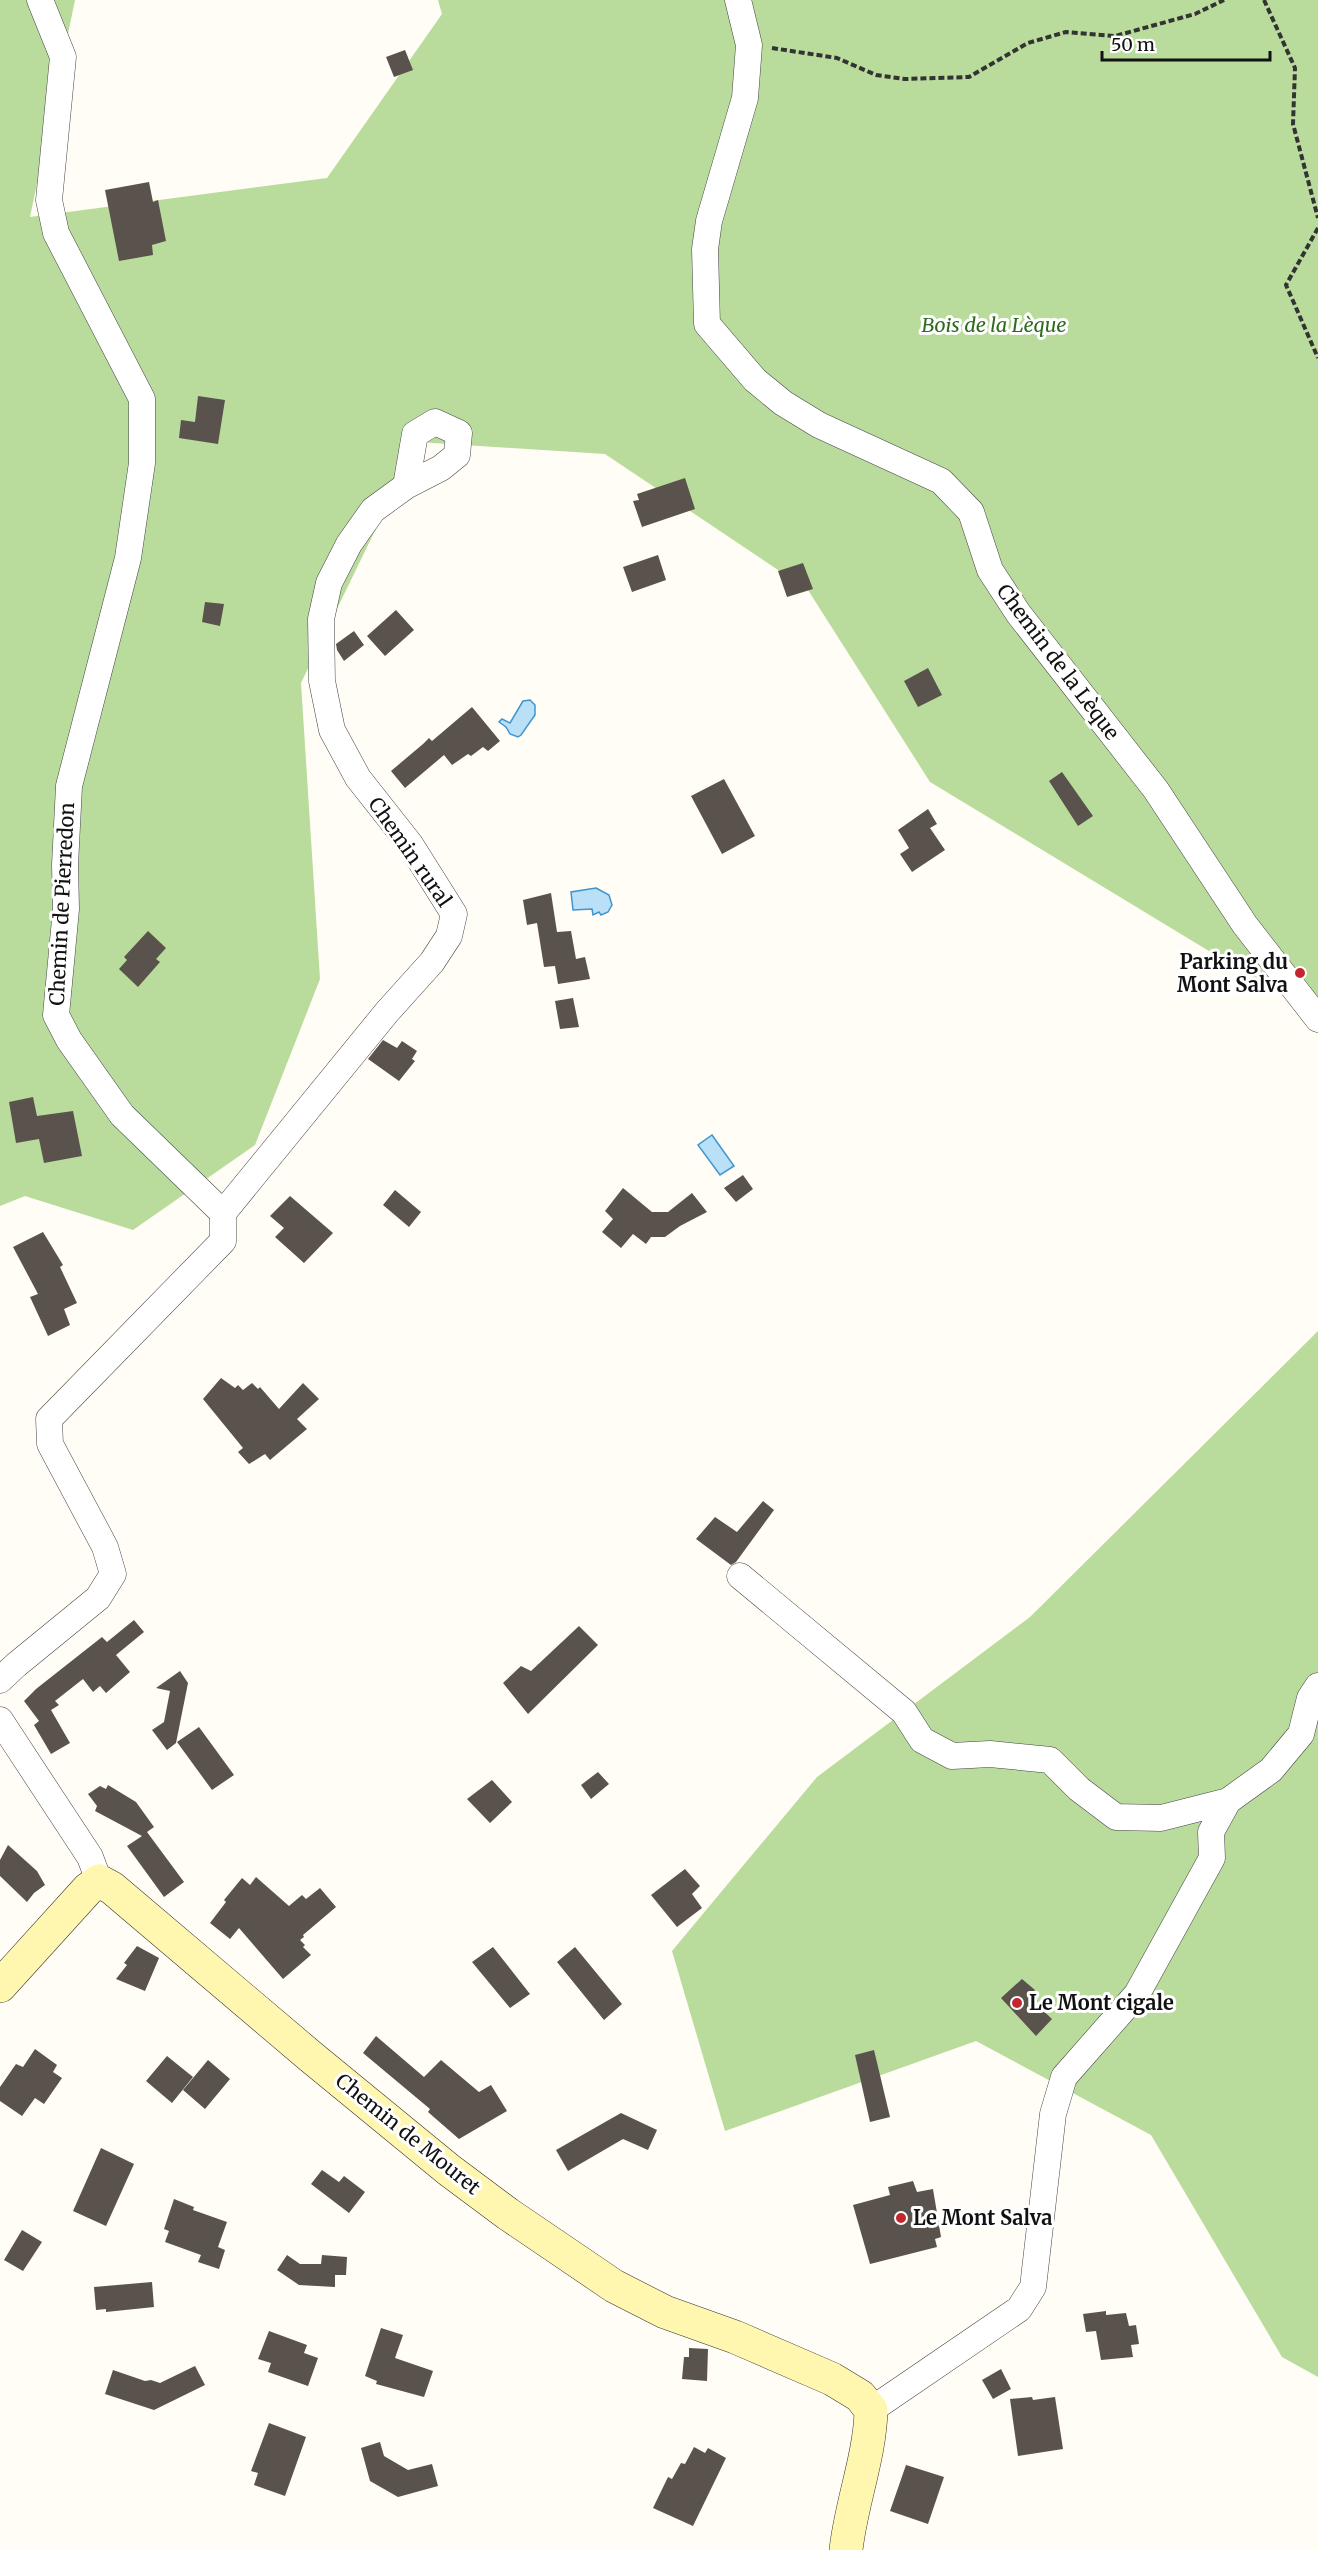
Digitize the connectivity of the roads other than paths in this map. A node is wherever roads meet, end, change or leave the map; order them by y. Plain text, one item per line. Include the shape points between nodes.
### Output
1 (40, 0) edge
2 (738, 0) edge
3 (405, 486) dead end
4 (1318, 1018) edge
5 (223, 1213) junction
6 (740, 1576) dead end
7 (0, 1680) edge
8 (1318, 1686) edge
9 (0, 1720) edge
10 (1228, 1801) junction
11 (99, 1881) junction
12 (0, 1986) edge
13 (872, 2410) junction
14 (846, 2550) edge

1 - 5 street, Chemin de Pierredon via 63,57 49,200 56,233 142,399 142,463 128,558 69,786 64,865 66,909 56,1015 69,1041 122,1115
2 - 4 street, Chemin de la Lèque via 749,45 745,98 714,199 705,249 707,324 755,380 783,403 819,425 941,481 971,512 990,570 1018,613 1156,790 1245,925
3 - 5 street, Chemin rural via 373,510 329,583 321,619 322,681 332,730 358,778 410,844 454,915 449,936 432,962 387,1011
5 - 7 street via 223,1241 49,1419 50,1444 105,1547 113,1574 98,1598
6 - 10 street via 904,1712 922,1740 952,1756 990,1754 1050,1760 1116,1817 1161,1818
8 - 10 street via 1310,1698 1301,1734 1271,1770
9 - 11 street via 90,1857
10 - 13 street via 1211,1832 1212,1858 1137,1994 1064,2078 1053,2114 1033,2287 1019,2309
11 - 12 street
11 - 13 street, Chemin de Mouret via 449,2170 508,2214 614,2286 665,2312 832,2379 860,2396
13 - 14 street via 871,2434

